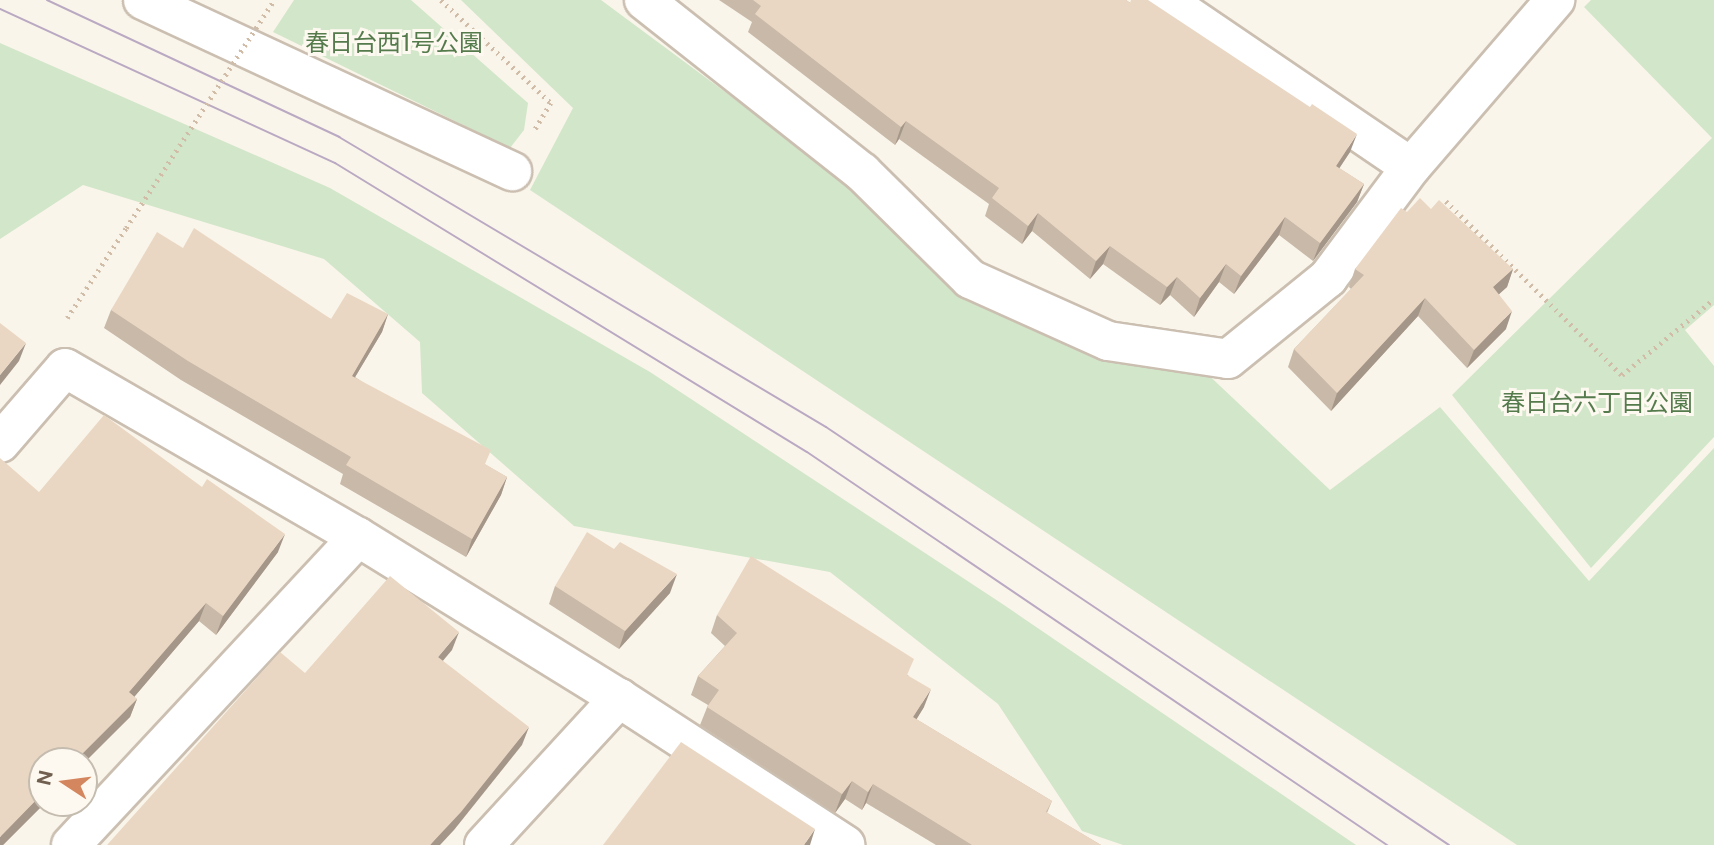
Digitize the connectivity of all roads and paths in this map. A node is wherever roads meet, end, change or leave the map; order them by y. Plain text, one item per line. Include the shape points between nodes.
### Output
1 (142, 0) edge
2 (274, 0) edge
3 (441, 0) edge
4 (644, 0) edge
5 (1165, 0) edge
6 (1555, 0) edge
7 (1411, 167) junction
8 (512, 171) joint
9 (1714, 299) edge
10 (65, 368) junction
11 (0, 443) edge
12 (358, 537) junction
13 (619, 698) junction
14 (71, 845) edge
15 (484, 845) edge
16 (845, 845) edge

1 - 8 street
2 - 10 path, bridge via 67,318
3 - 8 path via 551,103
4 - 7 street via 862,172 970,279 1108,341 1228,359 1328,278
5 - 7 street
6 - 7 street
7 - 9 path via 1622,375
10 - 11 street
10 - 12 street
12 - 13 street
12 - 14 street
13 - 15 street
13 - 16 street

